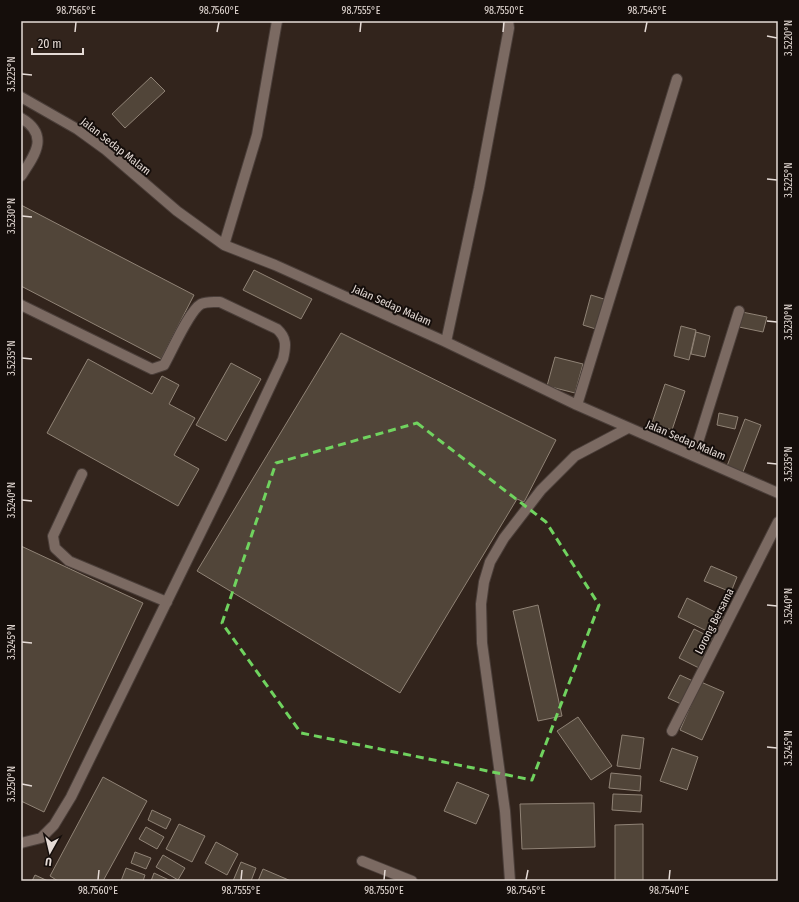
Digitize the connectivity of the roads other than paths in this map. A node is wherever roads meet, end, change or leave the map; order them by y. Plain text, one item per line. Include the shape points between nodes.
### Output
1 (277, 21) edge
2 (508, 21) edge
3 (676, 79) dead end
4 (21, 97) edge
5 (21, 118) edge
6 (21, 176) edge
7 (224, 245) junction
8 (21, 305) edge
9 (739, 311) dead end
10 (446, 342) junction
11 (576, 405) junction
12 (628, 428) junction
13 (694, 455) junction
14 (82, 474) dead end
15 (778, 494) edge
16 (778, 522) edge
17 (167, 602) junction
18 (672, 731) dead end
19 (21, 843) edge
20 (362, 862) dead end
21 (412, 881) edge
22 (510, 881) edge

1 - 7 street via 257,135
2 - 10 street via 509,28 479,188
3 - 11 street
4 - 7 street, Jalan Sedap Malam via 77,129 106,150 177,211
5 - 6 street via 38,139 36,154
7 - 10 street, Jalan Sedap Malam via 275,265
8 - 17 street via 152,368 164,365 193,311 202,304 211,302 220,302 276,329 286,340 283,359
9 - 13 street
10 - 11 street, Jalan Sedap Malam
11 - 12 street, Jalan Sedap Malam
12 - 13 street, Jalan Sedap Malam
12 - 22 street via 575,456 541,490 504,538 490,562 484,582 481,604 482,643 506,811
13 - 15 street, Jalan Sedap Malam
14 - 17 street via 53,536 55,548 69,561
16 - 18 street, Lorong Bersama
17 - 19 street via 72,797 54,825 41,838
20 - 21 street

